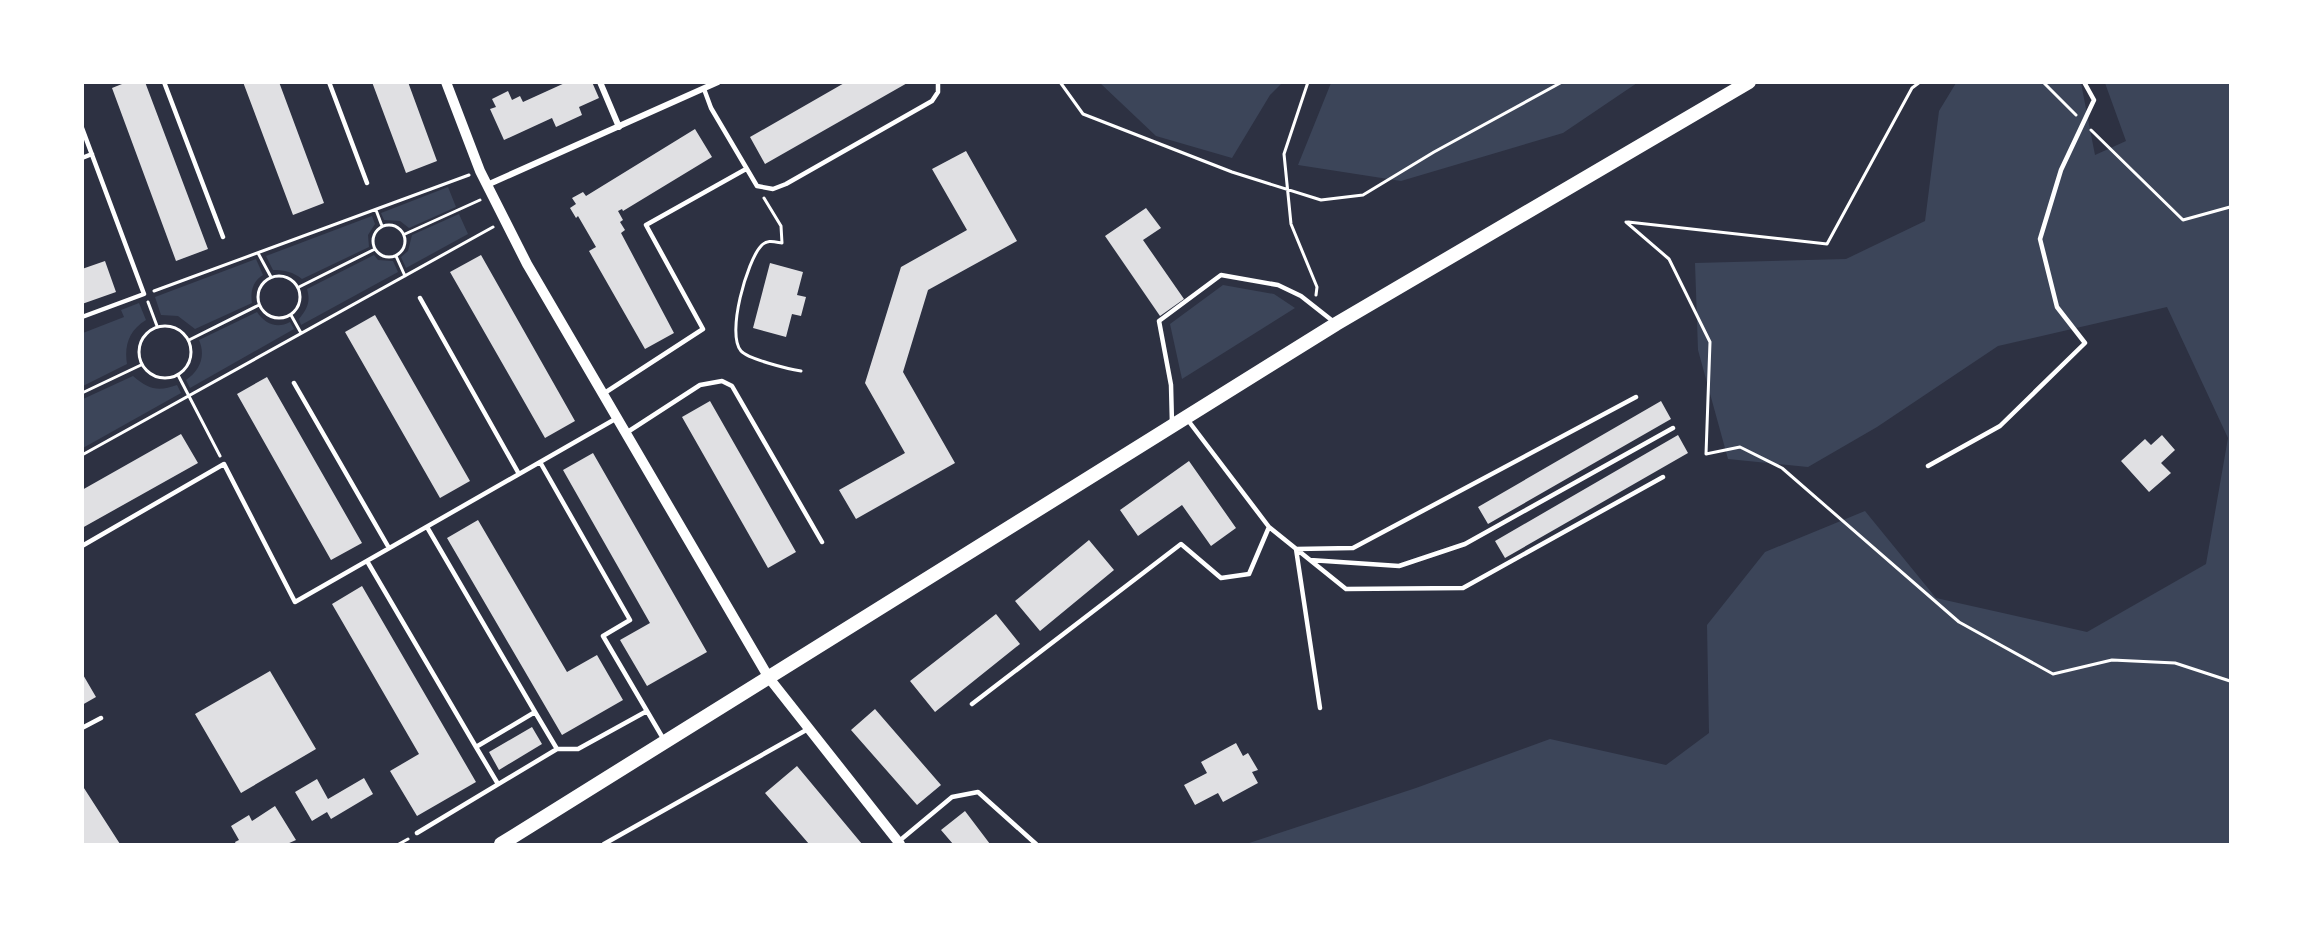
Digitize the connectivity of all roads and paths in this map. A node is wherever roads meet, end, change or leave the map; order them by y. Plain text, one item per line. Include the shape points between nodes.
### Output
1 (164, 82) edge
2 (329, 82) edge
3 (446, 82) edge
4 (600, 82) edge
5 (718, 82) edge
6 (938, 82) edge
7 (1060, 82) edge
8 (1308, 82) edge
9 (1562, 82) edge
10 (1749, 82) edge
11 (1920, 82) edge
12 (2043, 82) edge
13 (2084, 82) edge
14 (704, 89) junction
15 (2083, 122) junction
16 (619, 127) junction
17 (82, 128) edge
18 (92, 154) junction
19 (82, 158) edge
20 (746, 169) junction
21 (480, 171) junction
22 (367, 183) dead end
23 (757, 186) junction
24 (490, 190) junction
25 (2230, 207) edge
26 (376, 210) junction
27 (505, 220) junction
28 (382, 226) junction
29 (405, 234) junction
30 (223, 237) dead end
31 (375, 249) junction
32 (258, 253) junction
33 (396, 256) junction
34 (405, 276) junction
35 (271, 277) junction
36 (298, 287) junction
37 (144, 294) junction
38 (420, 298) dead end
39 (259, 305) junction
40 (1313, 306) junction
41 (291, 315) junction
42 (82, 317) edge
43 (1336, 324) junction
44 (156, 326) junction
45 (301, 333) junction
46 (189, 340) junction
47 (141, 365) junction
48 (801, 371) dead end
49 (178, 375) junction
50 (294, 383) dead end
51 (82, 393) edge
52 (603, 394) junction
53 (188, 396) junction
54 (1636, 397) dead end
55 (1185, 417) junction
56 (617, 418) junction
57 (1172, 425) junction
58 (1673, 428) dead end
59 (626, 433) junction
60 (82, 455) edge
61 (540, 462) junction
62 (224, 464) junction
63 (1928, 466) dead end
64 (519, 474) junction
65 (1663, 477) dead end
66 (427, 527) junction
67 (1269, 527) junction
68 (822, 542) dead end
69 (82, 546) edge
70 (389, 548) junction
71 (1296, 549) junction
72 (1310, 560) junction
73 (367, 561) junction
74 (769, 678) junction
75 (2230, 681) edge
76 (972, 704) dead end
77 (1320, 708) dead end
78 (647, 711) junction
79 (535, 712) junction
80 (101, 718) dead end
81 (82, 728) edge
82 (809, 729) junction
83 (665, 743) junction
84 (476, 747) junction
85 (557, 749) junction
86 (498, 784) junction
87 (417, 833) dead end
88 (899, 843) edge
89 (501, 844) edge
90 (604, 844) edge
91 (1036, 844) edge

1 - 30 lane
2 - 22 lane
3 - 21 street
4 - 16 street
5 - 14 street
6 - 23 lane via 938,92 932,100 786,184 773,189
7 - 9 path via 1083,114 1232,172 1321,200 1363,195
8 - 40 path via 1284,154 1291,224 1317,287
10 - 43 main road
11 - 75 path via 1912,88 1827,244 1626,222 1669,259 1710,342 1706,454 1740,447 1782,468 1959,622 2053,674 2112,660 2175,663
12 - 15 path
13 - 15 lane via 2094,100
14 - 16 street
14 - 20 lane
15 - 25 path via 2182,220
15 - 63 lane via 2061,170 2040,239 2057,306 2085,343 2000,426
16 - 24 street
17 - 18 lane
18 - 19 lane
18 - 37 lane
20 - 23 lane
20 - 52 lane via 646,225 704,329
21 - 24 street
21 - 26 path
23 - 48 path via 781,226 783,243 769,241 756,254 735,320 735,336 738,347 749,358
24 - 27 street
24 - 29 path
26 - 28 path
26 - 32 path
27 - 34 path
27 - 52 street
28 - 29 path via 392,224
28 - 31 path via 375,232
29 - 33 path via 404,249
31 - 33 path via 381,255
31 - 36 path
32 - 35 path
32 - 37 path
33 - 34 path
34 - 45 path
35 - 36 path via 293,280
35 - 39 path via 262,284
36 - 41 path via 299,305
37 - 42 lane
37 - 44 path
38 - 64 lane
39 - 41 path via 268,315
39 - 46 path
40 - 43 lane
40 - 57 lane via 1278,285 1221,275 1158,321 1171,385
41 - 45 path
43 - 55 main road
44 - 46 path via 172,326
44 - 47 path via 142,337 138,352
45 - 53 path
46 - 49 path via 189,363
47 - 49 path via 153,376 166,379
47 - 51 path
49 - 53 path
50 - 70 lane
52 - 56 street
53 - 60 path
53 - 62 path
54 - 71 lane via 1353,548
55 - 57 main road
55 - 67 lane
56 - 59 street
56 - 61 lane
57 - 74 main road
58 - 72 lane via 1466,544 1399,566
59 - 68 lane via 700,385 722,381 732,386
59 - 74 street
61 - 64 lane
61 - 78 lane via 630,620 603,636
62 - 69 lane
62 - 73 lane via 295,602
64 - 66 lane
65 - 72 lane via 1463,588 1346,589
66 - 70 lane
66 - 79 lane
67 - 71 lane
67 - 76 lane via 1250,574 1221,579 1181,544
70 - 73 lane
71 - 72 lane
71 - 77 lane
73 - 84 lane
74 - 82 street
74 - 83 main road
78 - 83 lane
78 - 85 lane via 578,749
79 - 84 lane
79 - 85 lane
80 - 81 lane
82 - 88 street
82 - 90 lane
83 - 89 main road
84 - 86 lane
85 - 86 lane
86 - 87 lane
88 - 91 lane via 952,796 978,792

